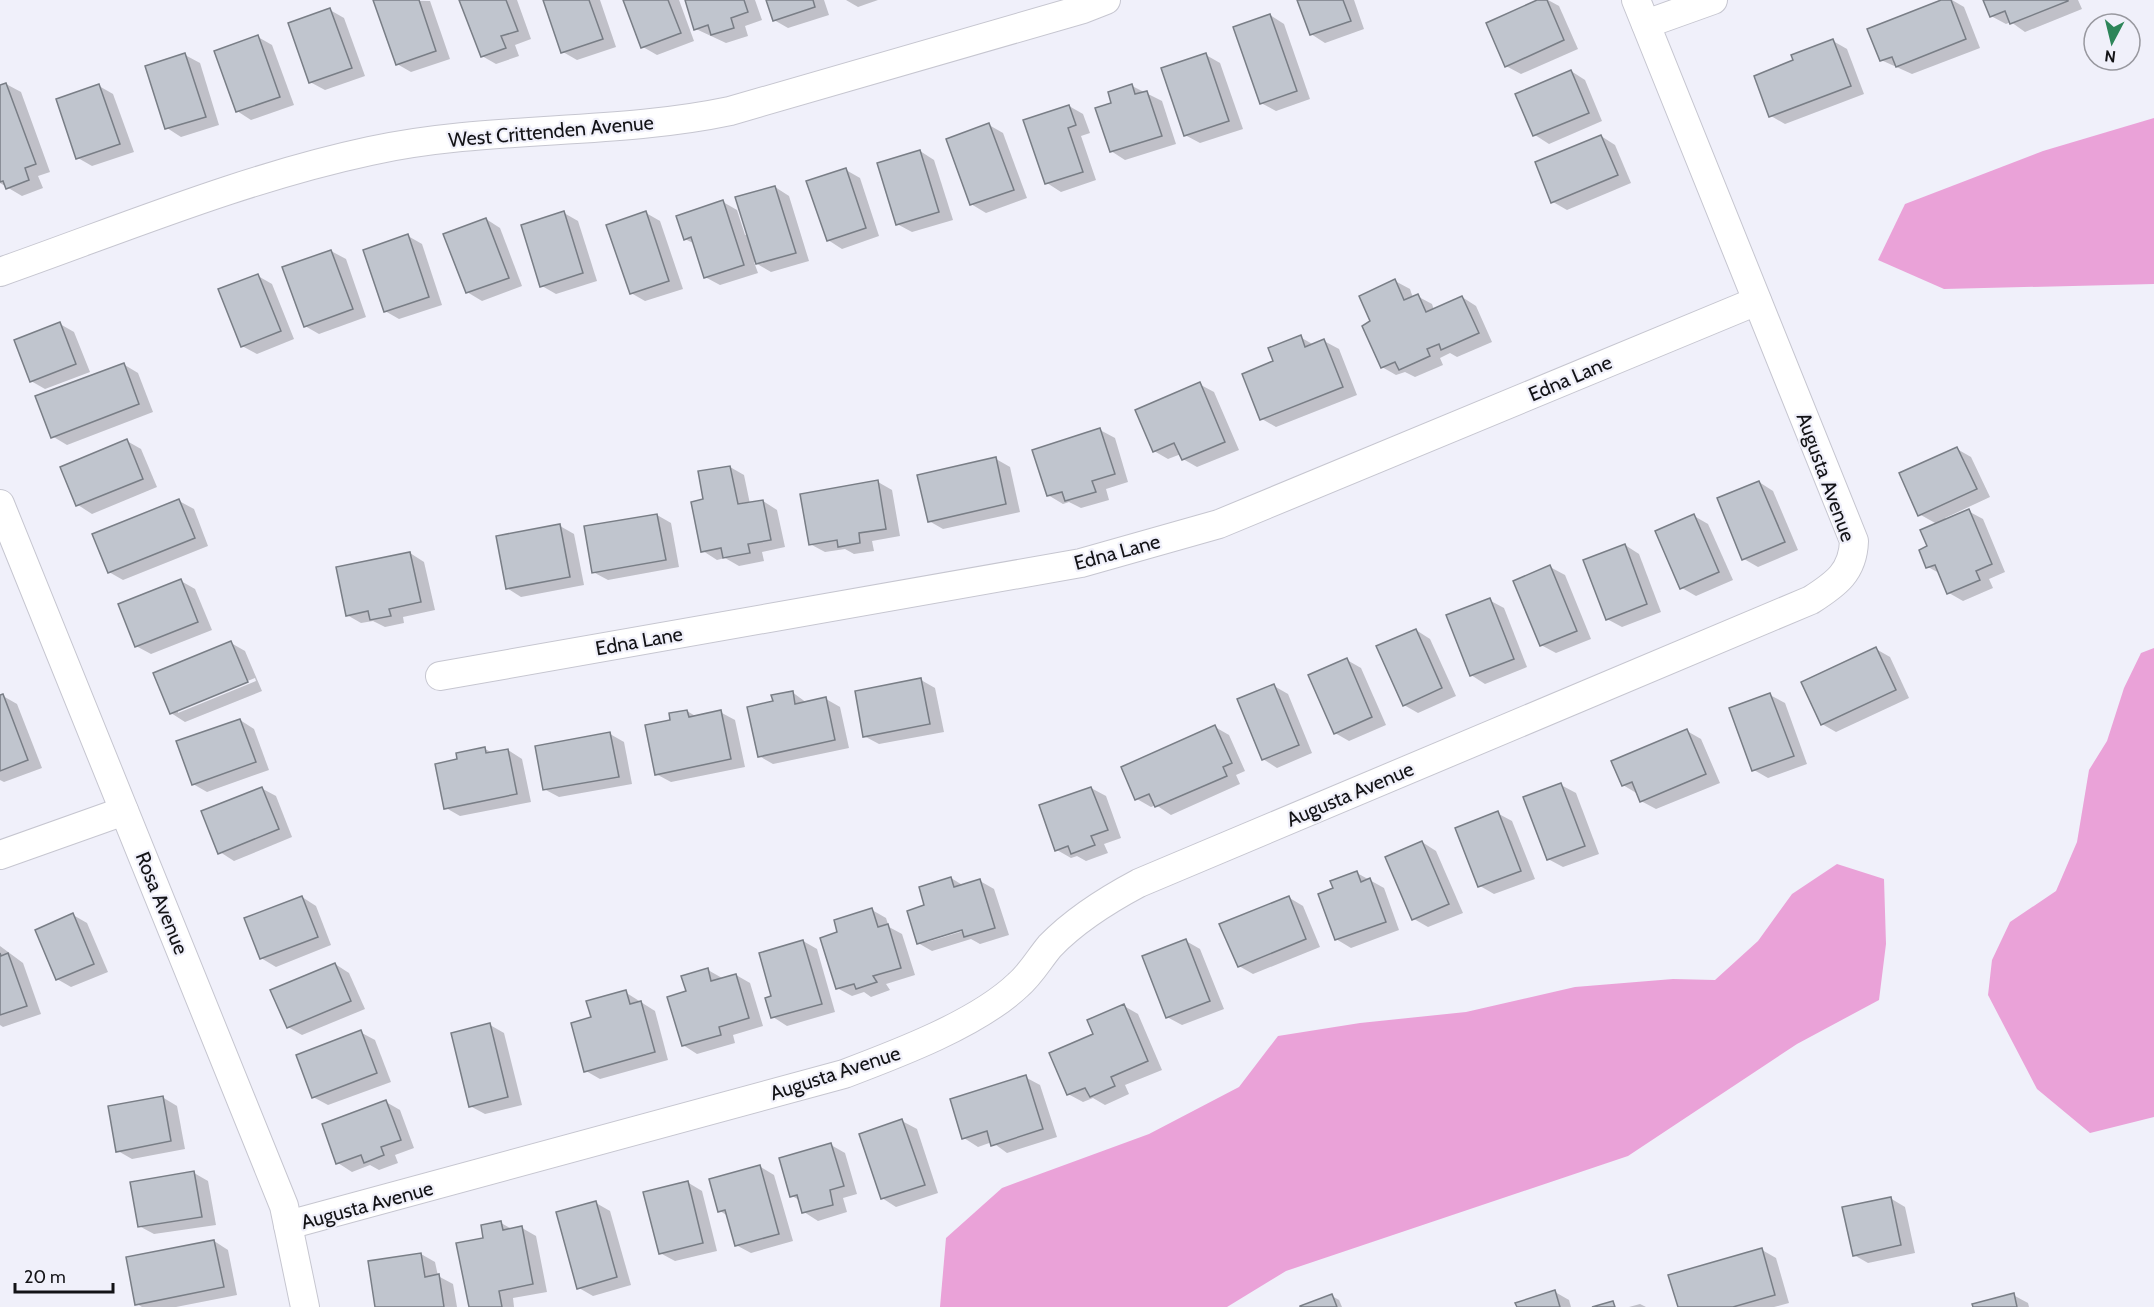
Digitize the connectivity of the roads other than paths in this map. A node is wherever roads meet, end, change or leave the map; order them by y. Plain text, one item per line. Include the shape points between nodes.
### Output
1 (1106, 0) edge
2 (1713, 0) edge
3 (1641, 12) edge
4 (0, 272) edge
5 (1757, 301) junction
6 (0, 504) edge
7 (440, 676) dead end
8 (124, 811) junction
9 (0, 855) edge
10 (288, 1225) junction
11 (306, 1307) edge

1 - 4 street, West Crittenden Avenue via 742,107 689,119 480,135 371,150 257,181
2 - 3 street
3 - 5 street, Augusta Avenue
5 - 7 street, Edna Lane via 1207,528 1081,563
5 - 10 street, Augusta Avenue via 1854,540 1848,570 1828,590 1139,883 1100,905 1051,945 1019,985 986,1009 908,1050 844,1074
6 - 8 street, Rosa Avenue
8 - 9 street
8 - 10 street, Rosa Avenue
10 - 11 street, Rosa Avenue

